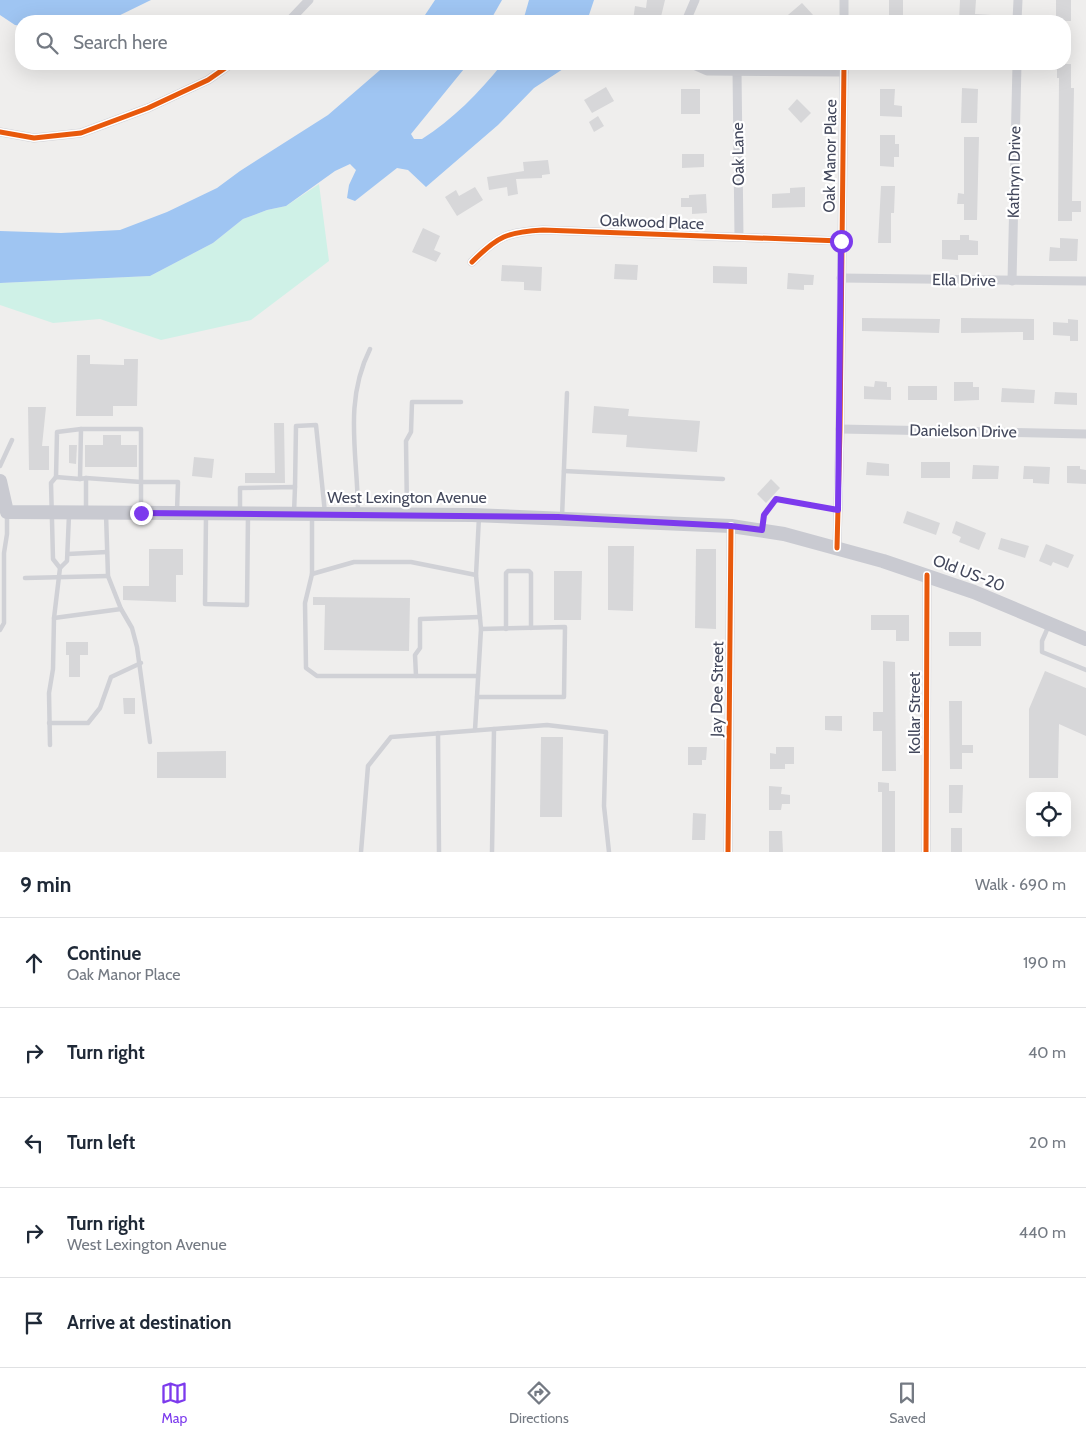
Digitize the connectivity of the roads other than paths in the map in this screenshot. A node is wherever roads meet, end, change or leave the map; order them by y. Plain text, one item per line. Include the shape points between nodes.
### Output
1 (309, 0) edge
2 (696, 0) edge
3 (844, 0) edge
4 (1018, 0) edge
5 (295, 15) edge
6 (689, 15) edge
7 (844, 15) edge
8 (1017, 15) edge
9 (222, 70) edge
10 (705, 70) edge
11 (773, 70) edge
12 (844, 70) edge
13 (1017, 70) edge
14 (737, 71) junction
15 (0, 132) edge
16 (739, 237) junction
17 (841, 241) junction
18 (472, 262) dead end
19 (841, 278) junction
20 (1012, 281) junction
21 (1086, 281) edge
22 (370, 349) dead end
23 (567, 393) dead end
24 (461, 402) dead end
25 (81, 429) junction
26 (840, 429) junction
27 (1086, 434) edge
28 (12, 440) dead end
29 (0, 466) edge
30 (564, 471) junction
31 (56, 477) junction
32 (83, 478) junction
33 (723, 479) dead end
34 (0, 481) edge
35 (141, 482) junction
36 (295, 487) junction
37 (838, 510) junction
38 (7, 512) junction
39 (53, 513) junction
40 (69, 513) junction
41 (86, 513) junction
42 (106, 513) junction
43 (141, 513) junction
44 (177, 513) junction
45 (206, 513) junction
46 (244, 514) junction
47 (294, 514) junction
48 (318, 514) junction
49 (358, 514) junction
50 (407, 514) junction
51 (479, 515) junction
52 (562, 517) junction
53 (731, 526) junction
54 (762, 530) junction
55 (837, 548) junction
56 (106, 552) junction
57 (68, 554) junction
58 (60, 568) junction
59 (312, 574) junction
60 (476, 574) junction
61 (927, 575) junction
62 (108, 576) junction
63 (25, 578) dead end
64 (59, 578) junction
65 (121, 610) junction
66 (480, 617) junction
67 (54, 618) junction
68 (1050, 624) junction
69 (531, 628) junction
70 (481, 629) junction
71 (506, 629) junction
72 (0, 630) edge
73 (1086, 639) edge
74 (141, 663) junction
75 (1086, 670) edge
76 (416, 676) junction
77 (478, 676) junction
78 (477, 697) junction
79 (49, 723) junction
80 (494, 729) junction
81 (475, 730) junction
82 (438, 733) junction
83 (150, 742) dead end
84 (50, 745) dead end
85 (361, 852) edge
86 (439, 852) edge
87 (492, 852) edge
88 (609, 852) edge
89 (728, 852) edge
90 (926, 852) edge

1 - 5 street
2 - 6 street
3 - 7 street
4 - 8 street
9 - 15 street via 174,96 81,133 34,138
10 - 14 street
11 - 14 street
12 - 17 street, Oak Manor Place
13 - 20 street, Kathryn Drive
14 - 16 street, Oak Lane
16 - 17 street, Oakwood Place
16 - 18 street, Oakwood Place via 542,230 516,232 492,242
17 - 19 street, Oak Manor Place
19 - 20 street, Ella Drive
19 - 26 street, Oak Manor Place
20 - 21 street, Ella Drive
22 - 49 lane via 360,370 353,423
23 - 30 lane
24 - 50 lane via 412,402 411,432 406,441
25 - 31 lane via 57,432
25 - 32 lane
25 - 35 lane via 141,429
26 - 27 street, Danielson Drive
26 - 37 street, Oak Manor Place
28 - 29 lane
30 - 33 lane
30 - 52 lane
31 - 32 lane
31 - 39 lane via 51,483
32 - 35 lane
32 - 41 lane
34 - 38 main road
35 - 43 lane
35 - 44 lane via 178,482
36 - 46 lane via 240,488
36 - 47 lane
36 - 48 lane via 296,426 316,426
37 - 54 lane via 776,499 764,515
37 - 55 street, Oak Manor Place
38 - 39 main road, West Lexington Avenue
38 - 72 lane via 4,623
39 - 40 main road, West Lexington Avenue
39 - 58 lane via 53,559
40 - 41 main road, West Lexington Avenue
40 - 57 lane
41 - 42 main road, West Lexington Avenue
42 - 43 main road, West Lexington Avenue
42 - 56 lane
43 - 44 main road, West Lexington Avenue
44 - 45 main road, West Lexington Avenue
45 - 46 main road, West Lexington Avenue
45 - 46 lane via 205,604 246,605
46 - 47 main road, West Lexington Avenue
47 - 48 main road, West Lexington Avenue
48 - 49 main road, West Lexington Avenue
48 - 59 lane
49 - 50 main road, West Lexington Avenue
50 - 51 main road, West Lexington Avenue
51 - 52 main road, West Lexington Avenue
51 - 60 lane
52 - 53 main road, West Lexington Avenue
53 - 54 main road, West Lexington Avenue
53 - 89 street, Jay Dee Street
54 - 55 main road, West Lexington Avenue
55 - 61 main road, Old US-20
56 - 57 lane
56 - 62 lane
57 - 58 lane via 68,561
58 - 64 lane
59 - 60 lane via 354,562 411,562
59 - 76 lane via 305,603 306,668 317,676
60 - 66 lane
61 - 68 main road, Old US-20
61 - 90 street, Kollar Street
62 - 64 lane
62 - 65 lane
63 - 64 lane
64 - 67 lane
65 - 67 lane
65 - 74 lane via 132,628
66 - 70 lane
66 - 76 lane via 420,619
67 - 79 lane
68 - 73 main road, Old US-20
68 - 75 lane via 1042,641 1042,652
69 - 71 lane
69 - 71 lane via 531,573 508,570
69 - 78 lane via 564,627 564,697
70 - 71 lane
70 - 77 lane
74 - 79 lane via 111,677 100,708 88,723
74 - 83 lane
76 - 77 lane
77 - 78 lane
78 - 81 lane
79 - 84 lane
80 - 81 lane
80 - 87 lane
80 - 88 lane via 547,725 606,732 604,806
81 - 82 lane
82 - 85 lane via 391,737 368,766
82 - 86 lane

